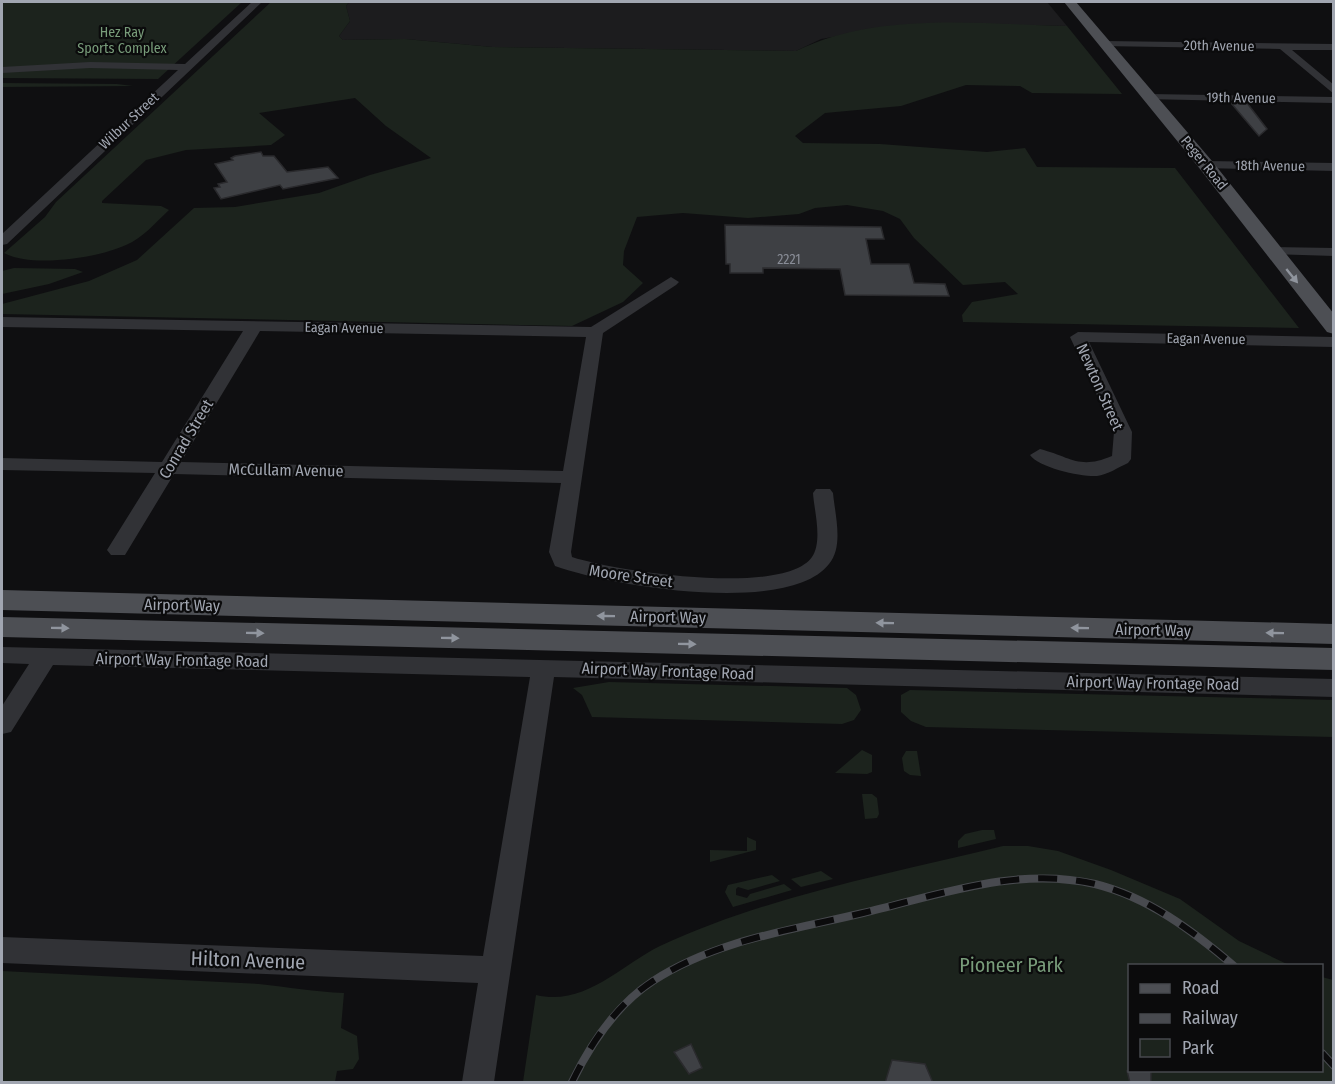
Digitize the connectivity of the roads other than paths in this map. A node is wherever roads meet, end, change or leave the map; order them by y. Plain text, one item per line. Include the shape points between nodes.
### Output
1 (257, 2) edge
2 (1070, 2) edge
3 (1080, 2) edge
4 (1110, 44) junction
5 (1283, 47) junction
6 (1334, 47) edge
7 (188, 67) junction
8 (2, 70) edge
9 (1334, 91) edge
10 (1155, 97) junction
11 (1334, 100) edge
12 (1211, 165) junction
13 (1334, 167) edge
14 (2, 241) edge
15 (1280, 251) junction
16 (1334, 252) edge
17 (671, 282) dead end
18 (1334, 306) edge
19 (2, 322) edge
20 (254, 327) junction
21 (1334, 328) edge
22 (595, 332) junction
23 (1078, 337) joint
24 (1334, 342) edge
25 (1040, 455) dead end
26 (2, 464) edge
27 (169, 467) junction
28 (571, 477) junction
29 (823, 494) dead end
30 (118, 550) dead end
31 (2, 600) edge
32 (2, 627) edge
33 (1334, 634) edge
34 (2, 655) edge
35 (46, 657) junction
36 (1334, 659) edge
37 (543, 668) junction
38 (1334, 688) edge
39 (2, 725) edge
40 (2, 950) edge
41 (495, 970) junction
42 (478, 1083) edge

1 - 7 street, Wilbur Street
2 - 4 main road, Peger Road
3 - 4 main road, Peger Road
4 - 5 street, 20th Avenue
4 - 10 main road, Peger Road
5 - 6 street, 20th Avenue
5 - 9 street
7 - 8 street via 90,65
7 - 14 street, Wilbur Street
10 - 11 street, 19th Avenue
10 - 12 main road, Peger Road
12 - 13 street, 18th Avenue
12 - 15 main road, Peger Road
15 - 16 street
15 - 18 main road, Peger Road
15 -> 21 main road, Peger Road
17 - 22 street
19 - 20 street, Eagan Avenue
20 - 22 street, Eagan Avenue
20 - 27 street, Conrad Street
22 - 28 street, Moore Street
23 - 24 street, Eagan Avenue
23 - 25 street, Newton Street via 1123,432 1121,459 1096,470 1063,465
26 - 27 street, McCullam Avenue
27 - 28 street, McCullam Avenue
27 - 30 street, Conrad Street
28 - 29 street, Moore Street via 560,552 563,561 594,572 651,581 738,586 770,584 803,575 820,564 826,550
33 -> 31 main road, Airport Way
32 -> 36 main road, Airport Way
34 - 35 street, Airport Way Frontage Road
35 - 37 street, Airport Way Frontage Road
35 - 39 street
37 - 38 street, Airport Way Frontage Road
37 - 41 street
40 - 41 street, Hilton Avenue
41 - 42 street

